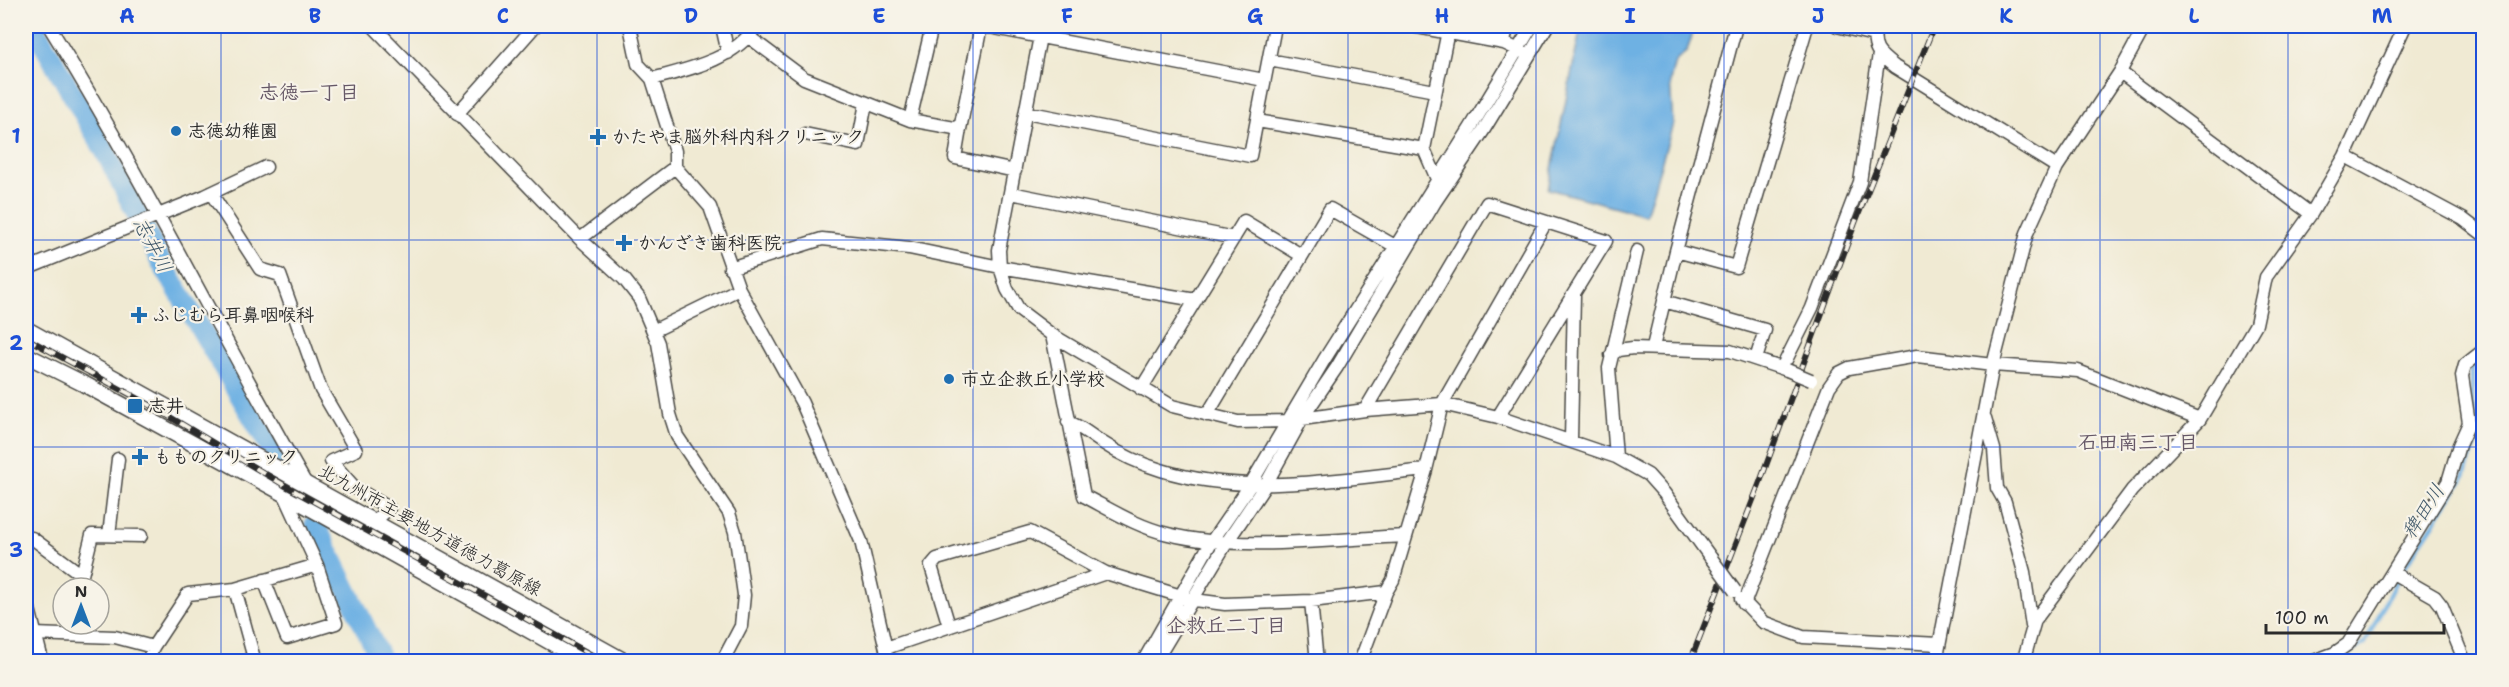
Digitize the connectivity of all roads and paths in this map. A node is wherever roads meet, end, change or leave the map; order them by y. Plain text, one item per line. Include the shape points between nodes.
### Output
1 (49, 26) edge
2 (373, 26) edge
3 (535, 26) edge
4 (630, 26) edge
5 (722, 26) edge
6 (756, 26) edge
7 (932, 26) edge
8 (982, 26) edge
9 (1275, 26) edge
10 (1412, 26) edge
11 (1507, 26) edge
12 (1532, 26) edge
13 (1547, 26) edge
14 (1736, 26) edge
15 (1807, 26) edge
16 (1837, 26) edge
17 (2145, 26) edge
18 (2405, 26) edge
19 (1449, 29) edge
20 (1875, 30) edge
21 (1041, 31) edge
22 (749, 37) junction
23 (1504, 43) junction
24 (1518, 49) junction
25 (728, 53) junction
26 (1879, 54) junction
27 (1530, 56) junction
28 (1269, 60) junction
29 (2120, 72) junction
30 (652, 79) junction
31 (1264, 80) junction
32 (1435, 91) junction
33 (866, 103) junction
34 (1026, 112) junction
35 (458, 114) junction
36 (910, 120) junction
37 (1257, 121) junction
38 (960, 129) junction
39 (805, 134) dead end
40 (1424, 149) junction
41 (2345, 156) junction
42 (266, 166) dead end
43 (675, 167) junction
44 (2057, 167) junction
45 (1015, 171) junction
46 (1437, 179) junction
47 (211, 193) junction
48 (1011, 193) junction
49 (2311, 214) junction
50 (159, 215) junction
51 (1546, 222) junction
52 (2484, 235) edge
53 (1234, 238) junction
54 (580, 239) junction
55 (1395, 246) junction
56 (1637, 251) dead end
57 (1676, 251) junction
58 (1301, 255) junction
59 (1000, 267) junction
60 (730, 268) junction
61 (26, 269) edge
62 (739, 289) junction
63 (1574, 294) junction
64 (1196, 300) junction
65 (1664, 301) junction
66 (26, 329) edge
67 (653, 331) junction
68 (1052, 335) junction
69 (1653, 347) junction
70 (2484, 350) edge
71 (26, 355) edge
72 (1611, 355) junction
73 (1756, 359) junction
74 (1993, 365) junction
75 (1785, 369) junction
76 (1829, 387) junction
77 (1141, 388) junction
78 (1442, 404) junction
79 (1365, 410) junction
80 (1984, 414) junction
81 (1207, 415) junction
82 (1303, 417) junction
83 (1498, 417) junction
84 (2200, 418) junction
85 (1288, 421) junction
86 (1068, 422) junction
87 (1571, 440) junction
88 (1616, 457) junction
89 (118, 459) dead end
90 (1426, 470) junction
91 (1252, 483) junction
92 (1266, 484) junction
93 (307, 485) junction
94 (284, 493) junction
95 (375, 521) junction
96 (109, 535) junction
97 (141, 536) dead end
98 (1406, 536) junction
99 (365, 539) junction
100 (26, 540) edge
101 (1213, 540) junction
102 (1227, 542) junction
103 (317, 565) junction
104 (1106, 573) junction
105 (2393, 573) junction
106 (264, 580) junction
107 (234, 589) junction
108 (1386, 592) junction
109 (1181, 597) junction
110 (1194, 600) junction
111 (1311, 602) junction
112 (26, 603) edge
113 (1744, 604) junction
114 (949, 626) junction
115 (2032, 626) junction
116 (34, 634) junction
117 (1939, 644) junction
118 (153, 647) junction
119 (886, 648) junction
120 (41, 662) edge
121 (148, 662) edge
122 (255, 662) edge
123 (586, 662) edge
124 (626, 662) edge
125 (722, 662) edge
126 (890, 662) edge
127 (1143, 662) edge
128 (1155, 662) edge
129 (1317, 662) edge
130 (1360, 662) edge
131 (1936, 662) edge
132 (2023, 662) edge
133 (2311, 662) edge
134 (2464, 662) edge

1 - 50 street via 105,116
2 - 35 street
3 - 35 street
4 - 30 street via 638,64
5 - 25 street
6 - 22 street
7 - 36 street
8 - 21 street
8 - 38 street
9 - 28 street
10 - 19 street
11 - 23 street
12 - 24 street
13 - 27 street
14 - 57 street
15 - 57 street via 1736,267
16 - 20 street
17 - 29 street
18 - 41 street
19 - 23 street
19 - 32 street
20 - 26 street
21 - 31 street
21 - 34 street
22 - 25 street
22 - 33 street via 804,78
23 - 24 street
24 - 27 street
24 - 46 street
25 - 30 street
26 - 44 street
26 - 75 street via 1860,182
27 - 82 street
28 - 31 street
28 - 32 street
29 - 44 street
29 - 49 street
30 - 43 street via 675,151
31 - 37 street
32 - 40 street
33 - 36 street
33 - 39 street via 858,145
34 - 37 street via 1250,156
34 - 45 street
35 - 54 street
36 - 38 street
37 - 40 street
38 - 45 street via 955,158
40 - 46 street
41 - 49 street
41 - 52 street via 2463,219
42 - 47 street
43 - 54 street
43 - 60 street via 710,207
44 - 74 street via 2027,233
45 - 48 street
46 - 55 street
47 - 50 street
47 - 95 street via 260,269 280,275 321,390 356,450 331,461 355,488 389,508
48 - 53 street
48 - 59 street via 999,250
49 - 84 street via 2266,277 2256,324
50 - 61 street
50 - 93 street
51 - 63 street via 1606,241
51 - 78 street
51 - 79 street via 1488,203
53 - 58 street via 1244,221
53 - 64 street
54 - 67 street via 624,279 639,298
55 - 58 street via 1330,209
55 - 85 street
56 - 72 street
57 - 65 street
58 - 81 street
59 - 60 street via 909,248 822,239
59 - 64 street
59 - 68 street via 1019,310
60 - 62 street
62 - 67 street
62 - 119 street via 802,403 861,541
63 - 83 street
63 - 87 street
64 - 77 street
65 - 69 street
65 - 73 street via 1765,330
66 - 93 main road, 北九州市主要地方道徳力葛原線
67 - 125 street via 677,436 725,506 735,532 744,595 741,626
68 - 77 street
68 - 86 street
69 - 72 street via 1618,350
69 - 73 street via 1730,351
70 - 105 street via 2465,365 2462,376 2469,423 2448,482
71 - 94 main road
72 - 88 street
73 - 75 street
74 - 76 street via 1917,356 1896,358 1848,368
74 - 80 street
74 - 84 street via 2078,371
75 - 76 street, bridge
76 - 113 street
77 - 81 street via 1172,406
78 - 79 street
78 - 83 street
78 - 90 street
79 - 82 street
80 - 115 street via 1994,449 1996,488 2005,502 2024,572
80 - 117 street
81 - 85 street via 1238,422
82 - 85 street
82 - 92 street
83 - 87 street
84 - 115 street via 2132,490
85 - 91 street
86 - 91 street via 1105,445 1161,470 1192,479
86 - 101 street via 1084,496 1168,535
87 - 88 street
88 - 113 street, bridge via 1648,476 1664,492
89 - 96 street
90 - 92 street
90 - 98 street
91 - 92 street
91 - 101 street
92 - 102 street
93 - 95 main road, 北九州市主要地方道徳力葛原線
94 - 99 main road
94 - 103 street
95 - 99 street
95 - 124 main road, 北九州市主要地方道徳力葛原線
96 - 97 street
96 - 100 street via 92,535 81,575 32,538
98 - 102 street
98 - 108 street
99 - 123 main road
101 - 102 street
101 - 109 street
102 - 110 street
103 - 106 street
103 - 106 street via 336,623 287,638
104 - 109 street
104 - 114 street
104 - 114 street via 1030,532 937,559 931,566
105 - 133 street via 2348,644
105 - 134 street via 2435,597
106 - 107 street
107 - 118 street via 188,594
107 - 122 street
108 - 111 street
108 - 130 street
109 - 110 street
109 - 127 street
110 - 111 street via 1225,604
110 - 128 street
111 - 129 street
112 - 116 main road
113 - 117 street via 1767,624 1803,637
114 - 119 street
115 - 132 street
116 - 118 street via 115,637
116 - 120 main road
117 - 131 street
118 - 121 street
119 - 126 street

